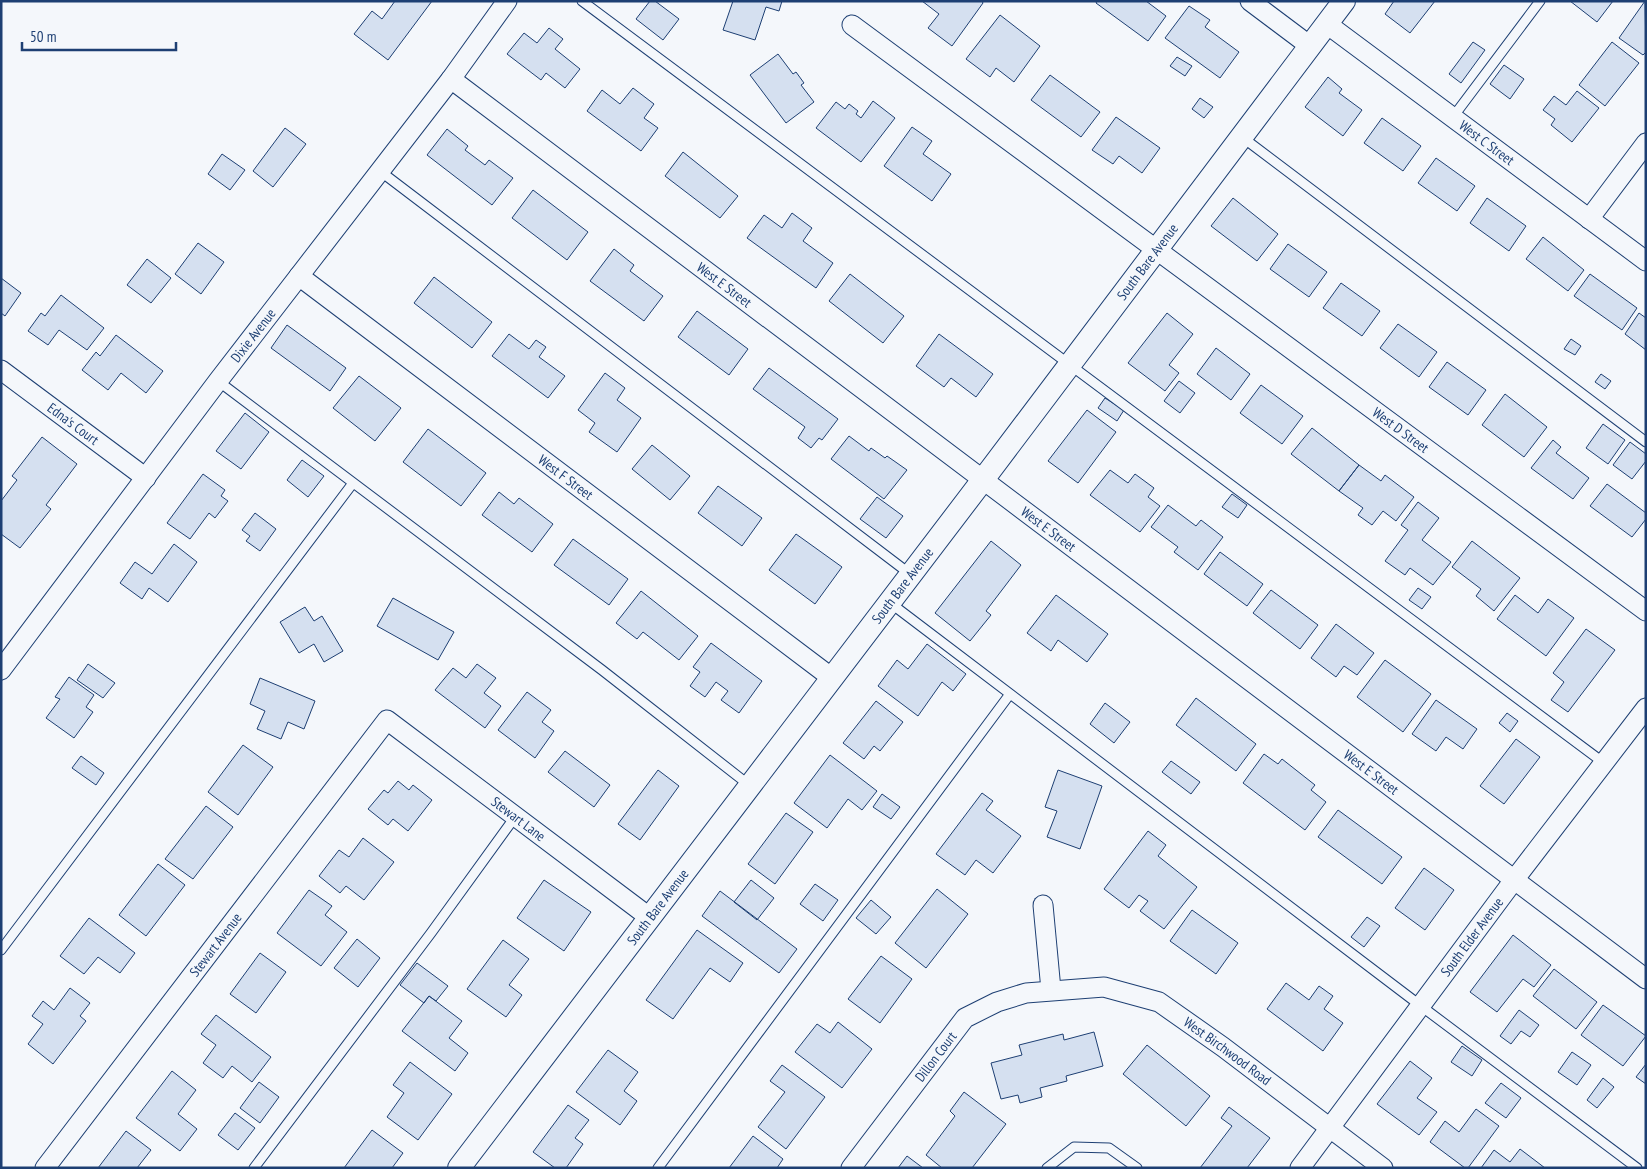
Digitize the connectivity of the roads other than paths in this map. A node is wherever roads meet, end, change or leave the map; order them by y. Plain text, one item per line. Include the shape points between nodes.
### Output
1 (507, 1) edge
2 (582, 1) edge
3 (1250, 1) edge
4 (1344, 1) edge
5 (1540, 1) edge
6 (1327, 24) junction
7 (852, 26) dead end
8 (1310, 46) junction
9 (451, 79) junction
10 (1453, 117) junction
11 (1242, 136) junction
12 (1646, 143) edge
13 (380, 171) junction
14 (1589, 219) junction
15 (1156, 250) junction
16 (1646, 261) edge
17 (299, 276) junction
18 (1070, 364) junction
19 (1, 370) edge
20 (218, 381) junction
21 (1646, 442) edge
22 (146, 478) junction
23 (982, 480) junction
24 (353, 483) junction
25 (910, 574) junction
26 (889, 602) junction
27 (1646, 611) edge
28 (1, 670) edge
29 (832, 678) junction
30 (1010, 694) junction
31 (1646, 708) edge
32 (387, 720) joint
33 (1604, 763) junction
34 (750, 785) junction
35 (514, 817) junction
36 (1514, 880) junction
37 (1043, 905) dead end
38 (649, 917) junction
39 (1, 950) edge
40 (1646, 979) edge
41 (1051, 990) junction
42 (1420, 1006) junction
43 (1330, 1129) junction
44 (45, 1168) edge
45 (254, 1168) edge
46 (459, 1168) edge
47 (658, 1168) edge
48 (851, 1168) edge
49 (1047, 1168) edge
50 (1136, 1168) edge
51 (1300, 1168) edge
52 (1383, 1168) edge
53 (1637, 1168) edge

1 - 9 street, Dixie Avenue
2 - 18 lane
3 - 8 street
4 - 6 street, South Bare Avenue
5 - 10 lane
6 - 8 street, South Bare Avenue
6 - 10 street, West C Street
7 - 15 street, West D Street
8 - 11 street, South Bare Avenue
9 - 13 street, Dixie Avenue
9 - 23 street, West E Street
10 - 14 street, West C Street
11 - 15 street, South Bare Avenue
11 - 21 lane
12 - 14 street
13 - 17 street, Dixie Avenue
13 - 25 lane
14 - 16 street, West C Street
15 - 18 street, South Bare Avenue
15 - 27 street, West D Street
17 - 20 street, Dixie Avenue
17 - 29 street, West F Street
18 - 23 street, South Bare Avenue
18 - 33 lane
19 - 22 street, Edna's Court
20 - 22 street, Dixie Avenue
20 - 24 lane
22 - 28 street, Dixie Avenue
23 - 25 street, South Bare Avenue
23 - 36 street, West E Street
24 - 34 lane
24 - 39 lane
25 - 26 street, South Bare Avenue
26 - 29 street, South Bare Avenue
26 - 30 lane
29 - 34 street, South Bare Avenue
30 - 42 lane
30 - 47 lane
31 - 33 street, South Elder Avenue
32 - 35 street, Stewart Lane
32 - 44 street, Stewart Avenue
33 - 36 street, South Elder Avenue
34 - 38 street, South Bare Avenue
35 - 38 street, Stewart Lane
35 - 45 lane
36 - 40 street, West E Street
36 - 42 street, South Elder Avenue
37 - 41 street
38 - 46 street, South Bare Avenue
41 - 43 street, West Birchwood Road via 1104,987 1159,1002 1223,1046
41 - 48 street, Dillon Court via 997,1002 965,1018
42 - 43 street, South Elder Avenue
42 - 53 lane
43 - 51 street, South Elder Avenue
43 - 52 street, West Birchwood Road
49 - 50 lane via 1074,1147 1109,1148

